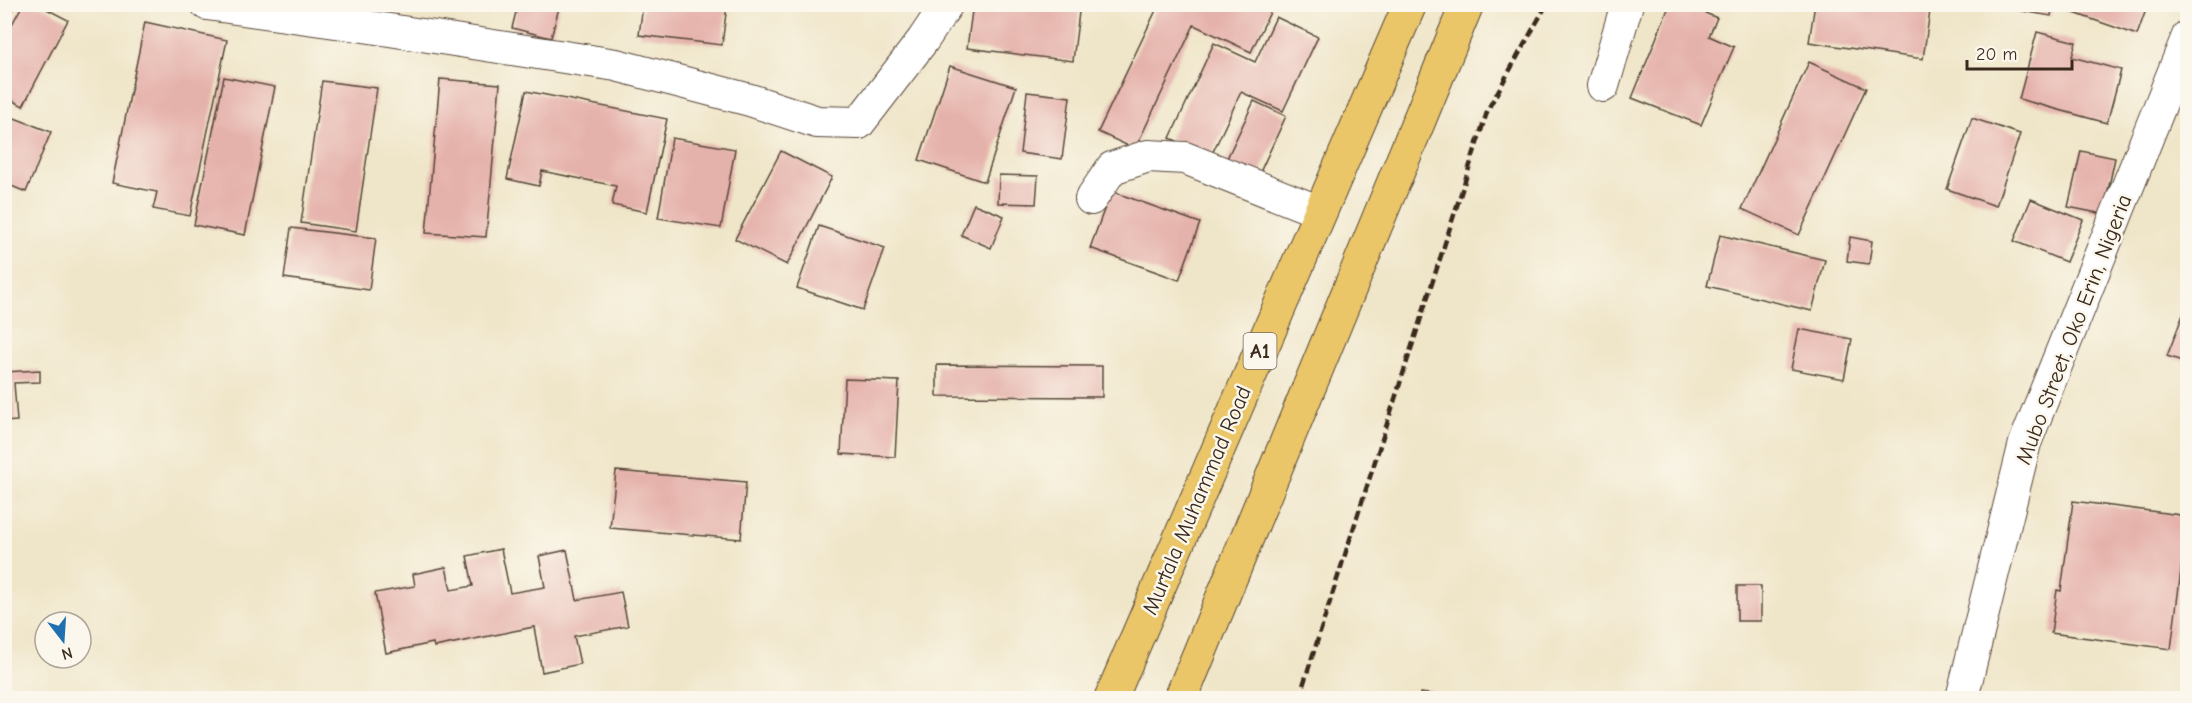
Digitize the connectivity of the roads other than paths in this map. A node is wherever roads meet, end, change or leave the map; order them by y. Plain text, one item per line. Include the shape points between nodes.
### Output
1 (207, 4) edge
2 (947, 4) edge
3 (1410, 4) edge
4 (1467, 4) edge
5 (1627, 4) edge
6 (2187, 36) edge
7 (1603, 86) dead end
8 (1091, 199) dead end
9 (1320, 212) junction
10 (1111, 699) edge
11 (1180, 699) edge
12 (1962, 699) edge

1 - 2 street via 616,65 817,122 859,123
3 - 9 highway, Murtala Muhammad Road / A1
4 - 11 highway
5 - 7 street
6 - 12 street, Mubo Street, Oko Erin, Nigeria via 2025,443
8 - 9 street via 1112,168 1148,156 1185,158
9 - 10 highway, Murtala Muhammad Road / A1

